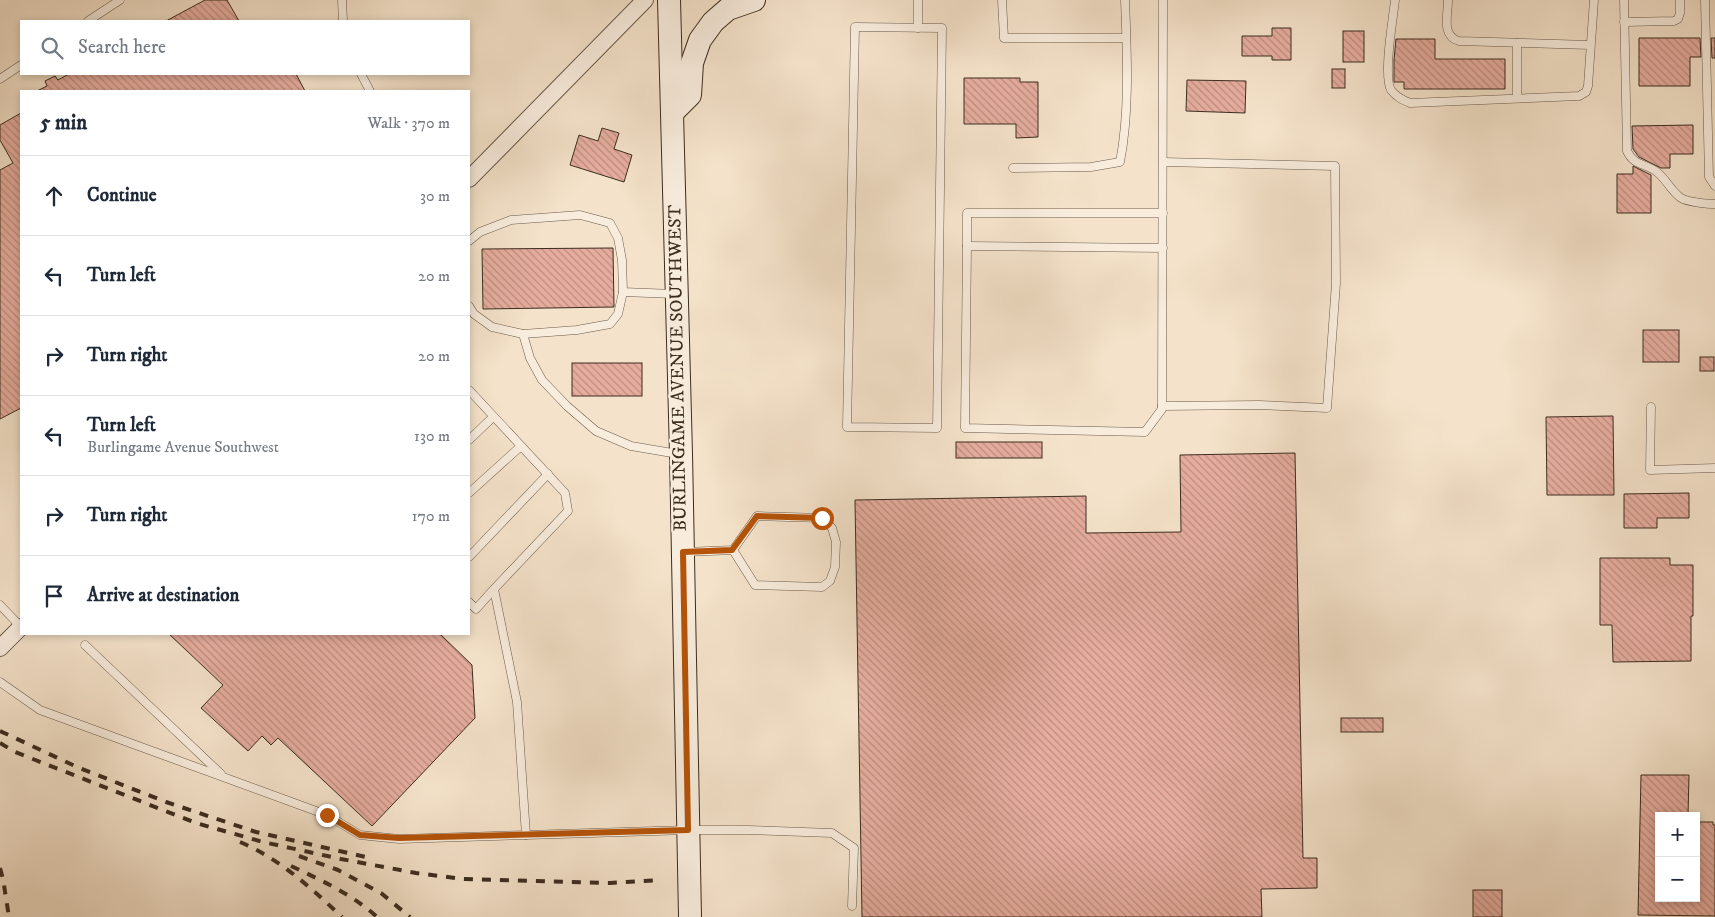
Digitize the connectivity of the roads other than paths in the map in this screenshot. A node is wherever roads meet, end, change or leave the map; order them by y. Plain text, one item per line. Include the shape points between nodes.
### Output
1 (120, 0) edge
2 (342, 0) edge
3 (645, 0) edge
4 (669, 0) edge
5 (754, 0) edge
6 (918, 0) edge
7 (1002, 0) edge
8 (1125, 0) edge
9 (1162, 0) edge
10 (1395, 0) edge
11 (1448, 0) edge
12 (1594, 0) edge
13 (1624, 0) edge
14 (1680, 0) edge
15 (1705, 0) edge
16 (90, 20) edge
17 (343, 20) edge
18 (1624, 22) junction
19 (918, 28) junction
20 (1126, 38) junction
21 (1517, 43) junction
22 (1590, 44) junction
23 (20, 66) edge
24 (362, 75) edge
25 (0, 79) edge
26 (369, 90) edge
27 (1517, 98) junction
28 (672, 113) junction
29 (1162, 162) junction
30 (1013, 168) dead end
31 (470, 178) edge
32 (1715, 186) edge
33 (1715, 204) edge
34 (1162, 213) junction
35 (470, 240) edge
36 (967, 246) junction
37 (1162, 248) junction
38 (623, 292) junction
39 (676, 294) junction
40 (470, 308) edge
41 (523, 334) junction
42 (470, 391) edge
43 (1162, 406) junction
44 (1651, 407) dead end
45 (493, 417) junction
46 (470, 439) edge
47 (521, 446) junction
48 (681, 454) junction
49 (1715, 468) edge
50 (548, 474) junction
51 (470, 492) edge
52 (732, 550) junction
53 (683, 552) junction
54 (470, 556) edge
55 (494, 589) junction
56 (470, 603) edge
57 (0, 605) edge
58 (20, 626) edge
59 (20, 628) edge
60 (85, 645) dead end
61 (0, 648) edge
62 (0, 682) edge
63 (224, 777) junction
64 (688, 830) junction
65 (526, 835) junction
66 (852, 906) dead end
67 (690, 917) edge

1 - 16 lane
2 - 17 lane
3 - 31 street
4 - 28 street, BURLINGAME AVENUE SOUTHWEST
5 - 28 street via 728,9 713,22 700,40 692,63 690,95
6 - 19 lane
7 - 20 lane via 1004,38
8 - 20 lane
9 - 29 lane
10 - 27 lane via 1388,83 1399,98 1410,103
11 - 21 lane via 1447,33 1452,39
12 - 22 lane
13 - 18 lane
14 - 18 lane via 1680,13 1674,21
15 - 32 lane via 1709,177
18 - 33 lane via 1627,150 1630,157 1659,174 1682,199
19 - 19 lane via 942,28 937,428 847,427 855,27
20 - 30 lane via 1125,139 1120,162 1091,168
21 - 22 lane
21 - 27 lane
22 - 27 lane via 1586,92 1579,96
23 - 25 lane
24 - 26 lane
28 - 39 street, BURLINGAME AVENUE SOUTHWEST
29 - 34 lane
29 - 43 lane via 1335,166 1336,283 1327,408
34 - 36 lane via 967,213
34 - 37 lane
35 - 38 lane via 480,232 511,220 580,215 610,223 618,238
36 - 37 lane
36 - 43 lane via 965,428 1146,432
37 - 43 lane
38 - 39 lane
38 - 41 lane via 618,314 610,324
39 - 48 street, BURLINGAME AVENUE SOUTHWEST
40 - 41 lane via 492,327
41 - 48 lane via 530,358 542,380 596,431 631,446
42 - 45 lane
44 - 49 lane via 1650,470
45 - 46 lane
45 - 47 lane
47 - 50 lane
47 - 51 lane
48 - 53 street, BURLINGAME AVENUE SOUTHWEST
50 - 54 lane
50 - 55 lane via 565,494 568,511
52 - 52 lane via 755,585 822,587 830,581 835,567 836,542 832,528 822,518 757,516
52 - 53 lane
53 - 64 street, BURLINGAME AVENUE SOUTHWEST
55 - 56 lane via 476,609
55 - 65 lane via 517,702
57 - 58 lane
59 - 61 street
60 - 63 lane
62 - 63 lane via 40,710
63 - 65 lane via 327,815 360,835 399,838
64 - 65 lane
64 - 66 lane via 832,833 854,848
64 - 67 street, BURLINGAME AVENUE SOUTHWEST

